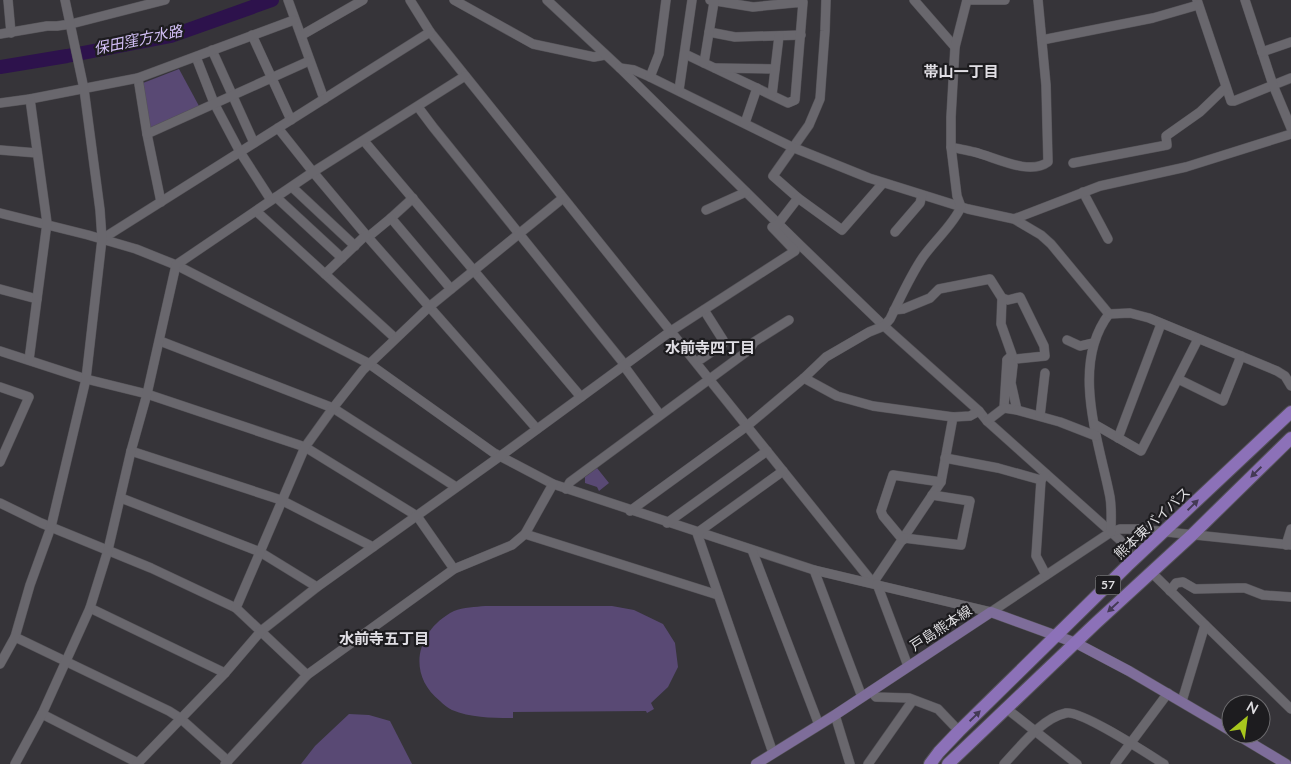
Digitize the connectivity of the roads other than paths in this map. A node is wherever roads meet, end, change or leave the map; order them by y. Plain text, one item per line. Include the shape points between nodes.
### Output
1 (8, 0) edge
2 (65, 0) edge
3 (165, 0) edge
4 (363, 0) edge
5 (410, 0) edge
6 (454, 0) edge
7 (547, 0) edge
8 (666, 0) edge
9 (692, 0) edge
10 (826, 0) edge
11 (914, 0) edge
12 (1005, 0) edge
13 (1038, 0) edge
14 (1245, 0) edge
15 (288, 1) edge
16 (712, 1) edge
17 (144, 2) edge
18 (1197, 2) edge
19 (294, 20) junction
20 (71, 24) junction
21 (430, 32) junction
22 (709, 32) junction
23 (11, 33) junction
24 (0, 34) edge
25 (252, 35) junction
26 (302, 35) junction
27 (801, 35) junction
28 (779, 36) junction
29 (1042, 40) junction
30 (1291, 42) edge
31 (955, 47) junction
32 (212, 50) junction
33 (1262, 52) junction
34 (685, 54) junction
35 (605, 55) junction
36 (196, 57) junction
37 (309, 61) junction
38 (704, 63) junction
39 (620, 68) junction
40 (714, 68) junction
41 (775, 69) junction
42 (465, 76) junction
43 (650, 77) junction
44 (138, 78) junction
45 (272, 78) junction
46 (1291, 78) edge
47 (1273, 86) junction
48 (1226, 87) junction
49 (757, 88) junction
50 (84, 89) junction
51 (680, 90) junction
52 (772, 94) junction
53 (232, 95) junction
54 (30, 99) junction
55 (324, 99) junction
56 (0, 103) edge
57 (214, 103) junction
58 (418, 107) junction
59 (1288, 118) edge
60 (291, 120) junction
61 (745, 123) junction
62 (278, 128) junction
63 (1291, 128) edge
64 (147, 134) junction
65 (1291, 134) edge
66 (364, 141) junction
67 (254, 143) junction
68 (792, 147) junction
69 (951, 147) junction
70 (0, 150) edge
71 (240, 152) junction
72 (36, 153) junction
73 (1073, 163) dead end
74 (312, 172) junction
75 (883, 182) junction
76 (292, 186) junction
77 (746, 192) junction
78 (1083, 192) junction
79 (922, 195) junction
80 (413, 198) junction
81 (563, 198) junction
82 (798, 198) junction
83 (273, 199) junction
84 (161, 202) junction
85 (961, 207) junction
86 (706, 210) dead end
87 (256, 211) junction
88 (0, 213) edge
89 (391, 218) junction
90 (1014, 219) junction
91 (47, 223) junction
92 (778, 224) junction
93 (895, 232) dead end
94 (519, 234) junction
95 (367, 236) junction
96 (102, 239) junction
97 (1108, 239) dead end
98 (355, 246) junction
99 (342, 258) junction
100 (176, 265) junction
101 (474, 270) junction
102 (325, 274) junction
103 (0, 289) edge
104 (451, 289) junction
105 (1002, 298) junction
106 (37, 299) junction
107 (429, 307) junction
108 (704, 310) junction
109 (894, 310) junction
110 (1109, 314) junction
111 (789, 320) dead end
112 (1161, 324) junction
113 (884, 326) junction
114 (670, 331) junction
115 (395, 338) junction
116 (1198, 339) junction
117 (1067, 340) dead end
118 (160, 341) junction
119 (1093, 343) junction
120 (0, 352) edge
121 (1241, 356) junction
122 (701, 359) dead end
123 (29, 360) junction
124 (1010, 363) junction
125 (368, 364) junction
126 (624, 366) junction
127 (1045, 373) dead end
128 (804, 378) junction
129 (86, 379) junction
130 (710, 380) junction
131 (1178, 380) junction
132 (1291, 386) edge
133 (0, 387) edge
134 (147, 394) junction
135 (580, 397) junction
136 (332, 408) junction
137 (1004, 408) junction
138 (1017, 410) junction
139 (979, 411) junction
140 (1291, 412) edge
141 (660, 415) junction
142 (1040, 416) junction
143 (952, 417) junction
144 (987, 420) junction
145 (1094, 424) junction
146 (747, 426) junction
147 (537, 430) junction
148 (1096, 436) junction
149 (1118, 438) junction
150 (1291, 438) edge
151 (305, 447) junction
152 (131, 451) junction
153 (767, 451) junction
154 (500, 456) junction
155 (945, 458) junction
156 (0, 462) edge
157 (783, 471) junction
158 (1043, 477) junction
159 (940, 482) junction
160 (553, 484) junction
161 (456, 487) junction
162 (566, 489) junction
163 (932, 495) junction
164 (121, 498) junction
165 (282, 500) junction
166 (0, 502) edge
167 (630, 511) junction
168 (417, 516) junction
169 (667, 523) junction
170 (51, 527) junction
171 (1291, 529) edge
172 (1166, 531) junction
173 (1111, 532) junction
174 (697, 533) junction
175 (525, 534) junction
176 (1192, 535) junction
177 (903, 539) junction
178 (1288, 545) edge
179 (373, 547) junction
180 (108, 550) junction
181 (752, 550) junction
182 (260, 552) junction
183 (1127, 566) junction
184 (454, 569) junction
185 (814, 570) junction
186 (1151, 572) junction
187 (1046, 575) junction
188 (875, 584) junction
189 (317, 587) junction
190 (1170, 590) junction
191 (718, 595) junction
192 (1291, 597) edge
193 (90, 608) junction
194 (236, 608) junction
195 (991, 612) junction
196 (1205, 625) junction
197 (261, 631) junction
198 (1057, 636) junction
199 (14, 637) junction
200 (1076, 643) junction
201 (67, 661) junction
202 (0, 664) edge
203 (908, 666) junction
204 (225, 673) junction
205 (307, 675) junction
206 (1168, 693) junction
207 (867, 694) junction
208 (913, 700) junction
209 (1182, 701) junction
210 (1007, 709) junction
211 (1291, 709) edge
212 (42, 714) junction
213 (835, 715) junction
214 (180, 718) junction
215 (819, 725) junction
216 (1221, 725) edge
217 (959, 731) junction
218 (1036, 731) junction
219 (1130, 744) junction
220 (1253, 744) edge
221 (773, 753) junction
222 (226, 762) edge
223 (138, 763) edge
224 (15, 764) edge
225 (756, 764) edge
226 (850, 764) edge
227 (868, 764) edge
228 (930, 764) edge
229 (948, 764) edge
230 (1004, 764) edge
231 (1077, 764) edge
232 (1115, 764) edge
233 (1164, 764) edge
234 (1286, 764) edge

1 - 23 street
2 - 20 street
3 - 17 street
4 - 26 street
5 - 21 street
6 - 35 street via 533,44 594,57
7 - 35 street
8 - 43 street via 659,54
9 - 34 street
10 - 68 street via 820,99 809,125
11 - 31 street
12 - 31 street via 967,0
13 - 29 street
14 - 33 street
15 - 19 street
16 - 22 street
16 - 27 street via 753,7 803,2
17 - 20 street
18 - 29 street via 1153,18
18 - 48 street
19 - 25 street
19 - 26 street
20 - 23 street
20 - 50 street
21 - 42 street
21 - 55 street
22 - 28 street via 735,37
22 - 38 street
23 - 24 street
25 - 32 street
25 - 45 street
26 - 37 street
27 - 28 street
27 - 52 street via 795,100 788,103
28 - 41 street
29 - 69 street via 1048,162 1041,167 1025,166
30 - 33 street
31 - 69 street
32 - 36 street
32 - 53 street
33 - 47 street
34 - 38 street
34 - 51 street
35 - 39 street
36 - 44 street
36 - 57 street
37 - 45 street
37 - 55 street
38 - 40 street
39 - 43 street
39 - 77 street
40 - 41 street
40 - 49 street
41 - 52 street
42 - 58 street
42 - 81 street
43 - 51 street
44 - 50 street
44 - 64 street
45 - 53 street
45 - 60 street
46 - 47 street
47 - 48 street via 1234,101
47 - 59 street
48 - 73 street via 1200,112 1166,136 1167,145
49 - 52 street
49 - 61 street
50 - 54 street
50 - 96 street
51 - 61 street
53 - 57 street
53 - 67 street
54 - 56 street
54 - 72 street
55 - 60 street
57 - 64 street
57 - 71 street
58 - 66 street
58 - 94 street
59 - 63 street
60 - 62 street
61 - 68 street
62 - 67 street
62 - 74 street
64 - 84 street
65 - 78 street via 1186,166
66 - 74 street
66 - 80 street
67 - 71 street
68 - 75 street
68 - 82 street via 773,176
69 - 85 street
70 - 72 street
71 - 83 street
71 - 84 street
72 - 91 street
74 - 76 street
74 - 95 street
75 - 79 street
75 - 82 street via 842,230
76 - 83 street
76 - 98 street
77 - 86 street
77 - 92 street
78 - 90 street
78 - 97 street
79 - 85 street
79 - 93 street via 920,203
80 - 89 street
80 - 101 street
81 - 94 street
81 - 114 street
82 - 92 street
83 - 87 street
83 - 99 street
84 - 96 street
85 - 90 street
85 - 109 street via 922,258
87 - 100 street
87 - 102 street
88 - 91 street
89 - 95 street
89 - 104 street
90 - 110 street via 1042,235
91 - 96 street
91 - 106 street
92 - 108 street via 772,227 795,251
92 - 113 street
94 - 101 street
94 - 126 street
95 - 98 street
95 - 107 street
96 - 100 street
96 - 129 street
98 - 99 street
99 - 102 street
100 - 118 street
100 - 125 street
101 - 104 street
101 - 135 street
102 - 115 street
103 - 106 street
104 - 107 street
105 - 109 street via 990,279 939,289 930,298 903,310
105 - 124 street via 1002,324 1012,354
105 - 124 street via 1020,297 1044,346 1045,356
106 - 123 street
107 - 115 street
107 - 147 street
108 - 114 street
108 - 122 street via 723,344
109 - 113 street
110 - 112 street via 1140,315
110 - 119 street
111 - 130 street via 754,342 750,350
112 - 116 street
112 - 149 street
113 - 128 street via 826,357
113 - 139 street
114 - 126 street
114 - 130 street
115 - 125 street
116 - 121 street
116 - 131 street
117 - 119 street via 1080,346
118 - 134 street
118 - 136 street
119 - 145 street via 1090,376
120 - 123 street
121 - 131 street via 1223,402
121 - 132 street via 1277,371
123 - 129 street
124 - 137 street
124 - 138 street
125 - 136 street
125 - 154 street
126 - 135 street
126 - 141 street
127 - 142 street
128 - 143 street via 849,400
128 - 146 street
129 - 134 street
129 - 170 street
130 - 141 street
130 - 146 street
131 - 149 street via 1142,451
133 - 156 street via 29,397
134 - 151 street
134 - 152 street
135 - 147 street
136 - 151 street
136 - 161 street
137 - 138 street
137 - 144 street
138 - 142 street
139 - 143 street via 970,416
139 - 144 street
172 -> 140 highway, 熊本東バイパス / 57
141 - 162 street via 570,482
142 - 148 street
143 - 155 street
144 - 158 street
145 - 148 street
145 - 149 street
146 - 153 street
146 - 167 street
147 - 154 street
148 - 173 street via 1110,500
150 -> 176 highway, 57
151 - 165 street
151 - 168 street
152 - 164 street
152 - 165 street
153 - 157 street
153 - 169 street
154 - 160 street
154 - 161 street
155 - 158 street
155 - 159 street
157 - 174 street
157 - 188 street
158 - 173 street
158 - 187 street via 1036,556
159 - 163 street
159 - 177 street via 893,475 881,511
160 - 162 street
160 - 175 street
161 - 168 street
162 - 167 street
163 - 177 street
163 - 177 street via 970,502 961,545
164 - 180 street
164 - 182 street
165 - 179 street
165 - 182 street
166 - 170 street
167 - 169 street
168 - 179 street
168 - 184 street
169 - 174 street
170 - 180 street
170 - 199 street
171 - 178 street
172 - 173 street via 1120,529
172 - 176 street
172 - 183 highway, 熊本東バイパス / 57
173 - 183 street via 1127,547 1130,556
173 - 187 street
174 - 181 street
174 - 191 street
175 - 184 street via 512,545
175 - 191 street
176 - 178 street
176 - 186 highway, 57
177 - 188 street
179 - 189 street
180 - 193 street
180 - 194 street
181 - 185 street
181 - 215 street
182 - 189 street
182 - 194 street
183 - 198 highway, 熊本東バイパス / 57
184 - 205 street
185 - 188 street
185 - 207 street
186 - 190 street
186 -> 200 highway, 57
187 - 195 street
188 - 195 street
188 - 203 street
189 - 197 street
190 - 192 street via 1182,582 1195,589 1238,588 1270,596
190 - 196 street
191 - 221 street
193 - 201 street
193 - 204 street
194 - 197 street
195 - 198 main road, 戸島熊本線
195 - 203 main road, 戸島熊本線
196 - 209 street
196 - 211 street
197 - 204 street
197 - 205 street
198 - 200 main road, 戸島熊本線
217 -> 198 highway, 熊本東バイパス / 57
199 - 201 street
199 - 202 street
200 - 206 main road, 戸島熊本線
200 - 210 highway, 57
201 - 212 street
201 - 214 street
203 - 207 main road, 戸島熊本線
204 - 214 street
205 - 222 street
206 - 209 main road, 戸島熊本線
206 - 219 street
207 - 208 street
207 - 213 main road, 戸島熊本線
208 - 217 street via 938,709
208 - 227 street
209 - 216 main road, 戸島熊本線
210 - 218 street
210 - 229 highway, 57
212 - 223 street
212 - 224 street
213 - 215 main road, 戸島熊本線
213 - 226 street
214 - 222 street
214 - 223 street
215 - 221 main road, 戸島熊本線
217 - 228 highway, 熊本東バイパス / 57
218 - 219 street via 1069,713
218 - 230 street
218 - 231 street
219 - 232 street
219 - 233 street
220 - 234 main road
221 - 225 main road, 戸島熊本線

